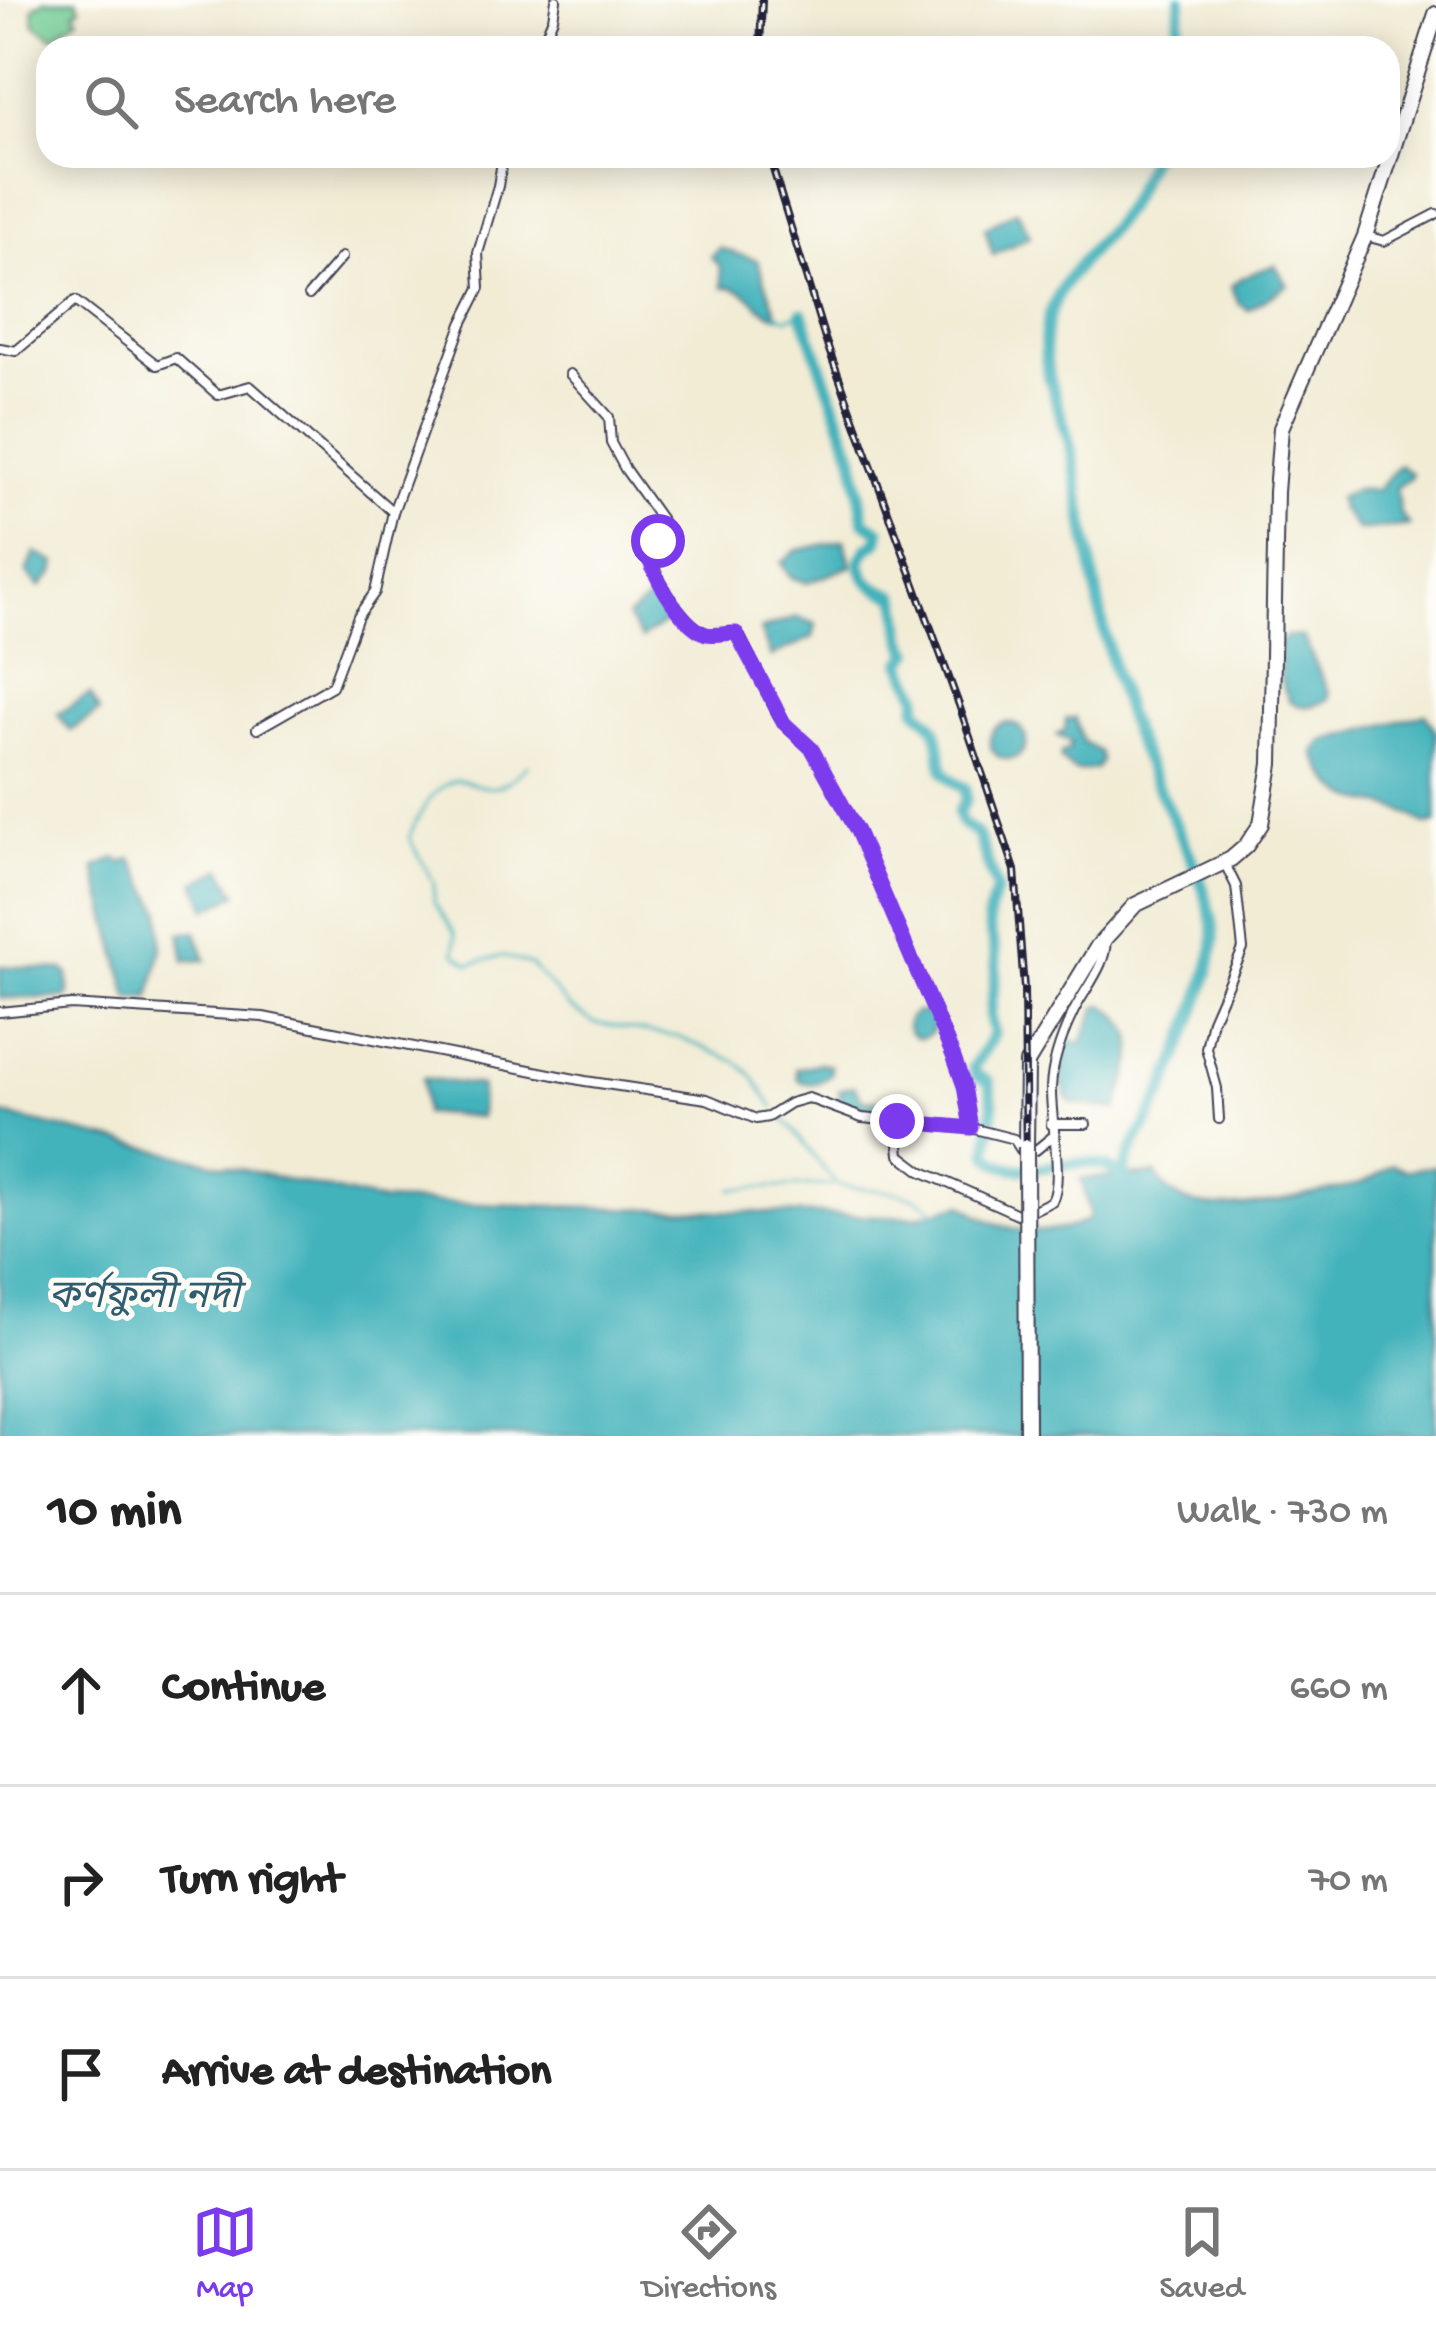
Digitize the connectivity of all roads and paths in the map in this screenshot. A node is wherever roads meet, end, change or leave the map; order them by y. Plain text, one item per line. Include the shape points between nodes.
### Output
1 (556, 0) edge
2 (1436, 14) edge
3 (545, 36) edge
4 (1400, 125) edge
5 (500, 168) edge
6 (1386, 168) edge
7 (1436, 214) edge
8 (1364, 236) junction
9 (341, 256) dead end
10 (309, 295) dead end
11 (0, 348) edge
12 (570, 374) dead end
13 (392, 512) junction
14 (256, 729) dead end
15 (1220, 865) junction
16 (1105, 936) junction
17 (0, 1012) edge
18 (1219, 1119) dead end
19 (897, 1121) junction
20 (1052, 1124) junction
21 (1086, 1124) dead end
22 (976, 1129) junction
23 (1052, 1137) junction
24 (1028, 1436) edge

1 - 3 street
2 - 4 highway
5 - 13 street via 478,253 479,288
6 - 8 highway
7 - 8 street via 1384,241
8 - 15 highway via 1278,448 1268,798 1252,840
9 - 10 street
11 - 13 street via 16,351 75,301 157,365 176,358 218,395 250,386
12 - 22 street via 609,417 611,443 669,531 652,550 653,571 694,626 740,637 784,723 812,749 857,831
13 - 14 street via 375,592 332,686
15 - 16 highway via 1142,899
15 - 18 street via 1236,886 1243,950 1206,1048
16 - 20 street via 1106,951 1054,1063
16 - 24 highway, bridge via 1027,1063
17 - 19 street via 108,1006 263,1017 707,1099 746,1117 769,1117 808,1098 852,1116
19 - 22 street
19 - 23 street via 904,1160 1022,1216 1057,1192
20 - 21 street
20 - 23 street
22 - 23 street via 1028,1151

